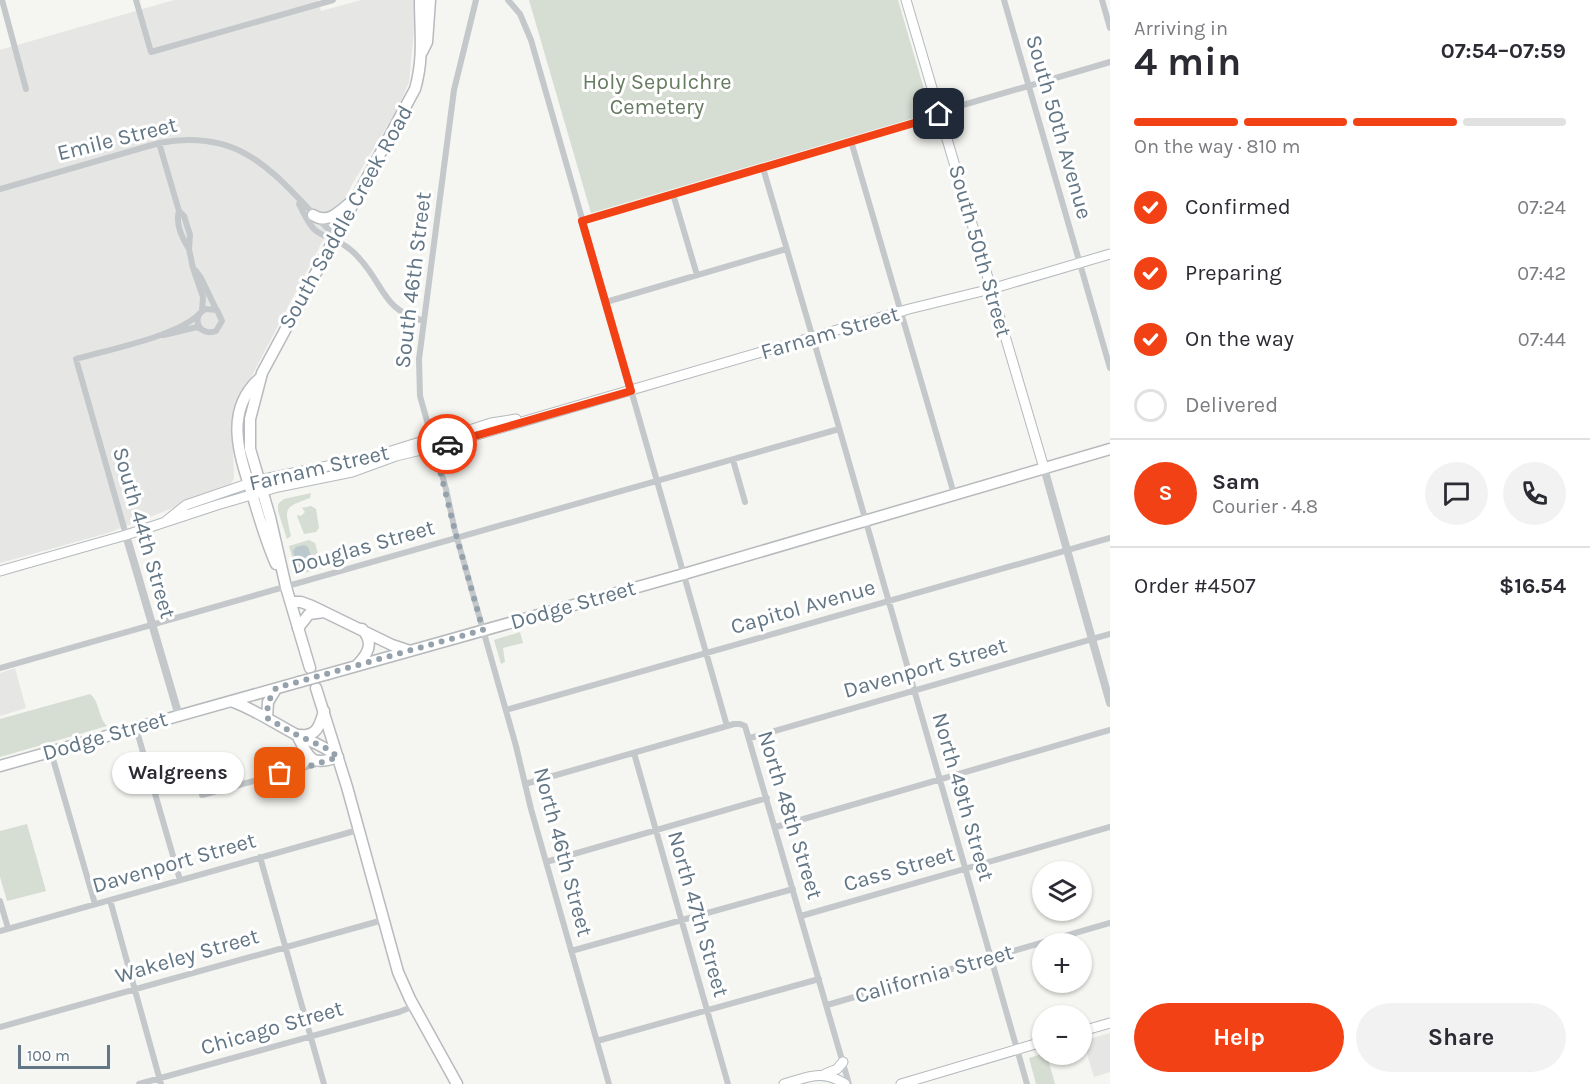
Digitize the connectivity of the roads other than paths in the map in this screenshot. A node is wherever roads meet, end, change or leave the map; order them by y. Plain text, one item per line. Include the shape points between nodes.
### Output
1 (2, 0) edge
2 (136, 0) edge
3 (420, 0) edge
4 (430, 0) edge
5 (476, 0) edge
6 (508, 0) edge
7 (906, 0) edge
8 (1004, 0) edge
9 (1102, 0) edge
10 (328, 1) edge
11 (1110, 28) edge
12 (422, 52) junction
13 (1110, 62) edge
14 (1028, 86) junction
15 (26, 89) dead end
16 (939, 114) junction
17 (851, 141) junction
18 (159, 143) junction
19 (763, 168) junction
20 (0, 189) edge
21 (673, 194) junction
22 (358, 195) junction
23 (296, 198) junction
24 (313, 215) junction
25 (582, 221) junction
26 (335, 240) junction
27 (786, 249) junction
28 (1110, 255) edge
29 (1079, 263) junction
30 (193, 268) junction
31 (697, 275) junction
32 (991, 289) junction
33 (606, 302) junction
34 (217, 310) junction
35 (901, 312) junction
36 (200, 313) junction
37 (424, 321) junction
38 (201, 329) junction
39 (160, 335) junction
40 (813, 338) junction
41 (1110, 368) edge
42 (631, 391) junction
43 (839, 429) junction
44 (433, 443) junction
45 (1110, 449) edge
46 (733, 460) junction
47 (1044, 468) junction
48 (658, 482) junction
49 (256, 487) junction
50 (954, 494) junction
51 (745, 502) dead end
52 (865, 520) junction
53 (126, 535) junction
54 (1110, 538) edge
55 (457, 539) junction
56 (1066, 550) junction
57 (0, 571) edge
58 (684, 573) junction
59 (286, 587) junction
60 (888, 601) junction
61 (291, 602) junction
62 (328, 612) junction
63 (152, 626) junction
64 (298, 627) junction
65 (362, 629) junction
66 (483, 630) junction
67 (1110, 634) edge
68 (1092, 639) junction
69 (410, 651) junction
70 (707, 653) junction
71 (356, 666) junction
72 (0, 668) edge
73 (310, 668) dead end
74 (276, 688) junction
75 (316, 688) dead end
76 (914, 690) junction
77 (231, 701) junction
78 (1110, 703) edge
79 (506, 710) junction
80 (324, 711) junction
81 (179, 716) junction
82 (267, 718) junction
83 (728, 726) junction
84 (136, 728) junction
85 (1110, 730) edge
86 (297, 735) junction
87 (750, 738) junction
88 (51, 752) junction
89 (634, 753) junction
90 (306, 754) junction
91 (338, 757) junction
92 (320, 762) junction
93 (0, 766) edge
94 (300, 767) junction
95 (939, 779) junction
96 (525, 784) junction
97 (202, 795) dead end
98 (767, 798) junction
99 (776, 827) junction
100 (1110, 827) edge
101 (358, 830) junction
102 (656, 830) junction
103 (260, 857) junction
104 (546, 862) junction
105 (965, 868) junction
106 (180, 880) junction
107 (793, 889) junction
108 (110, 900) junction
109 (0, 902) edge
110 (95, 904) junction
111 (801, 916) junction
112 (383, 920) junction
113 (682, 920) junction
114 (1110, 923) edge
115 (8, 928) junction
116 (0, 931) edge
117 (286, 948) junction
118 (571, 951) junction
119 (990, 958) junction
120 (819, 979) junction
121 (135, 990) junction
122 (826, 1005) junction
123 (414, 1006) junction
124 (707, 1011) junction
125 (1110, 1023) edge
126 (0, 1027) edge
127 (1092, 1028) edge
128 (311, 1036) junction
129 (597, 1041) junction
130 (1032, 1045) edge
131 (1017, 1050) junction
132 (843, 1062) junction
133 (823, 1075) junction
134 (160, 1081) edge
135 (139, 1084) edge
136 (324, 1084) edge
137 (457, 1084) edge
138 (609, 1084) edge
139 (728, 1084) edge
140 (784, 1084) edge
141 (847, 1084) edge
142 (901, 1084) edge
143 (1027, 1084) edge

1 - 15 street
2 - 10 street via 152,52
3 - 12 main road, South Saddle Creek Road
4 - 12 main road, South Saddle Creek Road via 427,42
5 - 37 street, South 46th Street via 454,90
6 - 25 street, North 48th Street via 520,14 531,40
7 - 16 main road, South 50th Street
8 - 14 street, South 50th Avenue
9 - 11 street
12 - 22 main road, South Saddle Creek Road via 415,89
13 - 14 street
14 - 16 street
14 - 29 street, South 50th Avenue
16 - 17 street
16 - 32 main road, South 50th Street
17 - 19 street
17 - 35 street
18 - 20 street, Emile Street
18 - 23 street, Emile Street via 196,139 236,148 267,166
18 - 30 street via 190,236
19 - 21 street
19 - 27 street, North 49th Street
21 - 25 street
21 - 31 street
22 - 24 main road via 330,218
22 - 26 main road, South Saddle Creek Road
23 - 24 street, Emile Street
23 - 26 street, Emile Street via 313,228
24 - 26 street, Emile Street
25 - 33 street, North 48th Street
26 - 37 street, Emile Street via 358,257 394,306 403,314
26 - 49 main road, South Saddle Creek Road via 259,379 242,400 237,423 238,447
27 - 31 street
27 - 40 street, North 49th Street
28 - 29 main road, Farnam Street
29 - 32 main road, Farnam Street
29 - 41 street, South 50th Avenue
30 - 34 street
30 - 36 street via 203,297
31 - 33 street
32 - 35 main road, Farnam Street
32 - 47 main road, South 50th Street
33 - 42 street, North 48th Street
34 - 36 street via 209,308
34 - 38 street via 222,317 219,328 208,333
35 - 40 main road, Farnam Street
35 - 50 street
36 - 38 street via 197,322
36 - 39 street
37 - 44 street, South 46th Street via 420,396
38 - 39 street
39 - 53 street, South 44th Street via 76,359
40 - 42 main road, Farnam Street
40 - 43 street, North 49th Street
42 - 44 main road, Farnam Street
42 - 48 street, North 48th Street
43 - 46 street, Douglas Street
43 - 52 street, North 49th Street
44 - 49 main road, Farnam Street via 352,472
44 - 55 street, South 46th Street
45 - 47 main road, Dodge Street
46 - 48 street, Douglas Street
46 - 51 street
47 - 50 main road, Dodge Street
47 - 56 street
48 - 55 street, Douglas Street
48 - 58 street, North 48th Street
49 - 53 main road, Farnam Street via 186,506 164,522
49 - 59 main road, South Saddle Creek Road via 267,543
50 - 52 main road, Dodge Street
52 - 58 main road, Dodge Street
52 - 60 street, North 49th Street
53 - 57 main road, Farnam Street
53 - 63 street, South 44th Street
54 - 56 street, Capitol Avenue
55 - 59 street, Douglas Street
55 - 66 street, South 46th Street
56 - 60 street, Capitol Avenue
56 - 68 street
58 - 66 main road, Dodge Street
58 - 70 street, North 48th Street
59 - 61 main road, South Saddle Creek Road
59 - 63 street, Douglas Street
60 - 70 street, Capitol Avenue
60 - 76 street, North 49th Street
61 - 62 main road
61 - 64 main road, South Saddle Creek Road
62 - 64 main road via 312,613
62 - 65 main road
63 - 72 street, Douglas Street
63 - 81 street, South 44th Street
64 - 73 main road, South Saddle Creek Road
65 - 69 main road
65 - 71 main road via 369,648
66 - 69 main road, Dodge Street
66 - 79 street, North 46th Street
67 - 68 street, Davenport Street
68 - 76 street, Davenport Street
68 - 78 street
69 - 71 main road, Dodge Street
70 - 79 street, Capitol Avenue
70 - 83 street, North 48th Street
71 - 74 main road, Dodge Street, bridge
74 - 77 main road, Dodge Street
74 - 82 main road via 268,702
75 - 80 main road
76 - 87 street, Davenport Street
76 - 95 street, North 49th Street
77 - 81 main road, Dodge Street
77 - 82 main road
79 - 96 street, North 46th Street
80 - 86 main road via 315,732
80 - 91 main road
81 - 84 main road, Dodge Street
82 - 86 main road
83 - 87 street, North 48th Street via 744,725
83 - 89 street
84 - 88 main road, Dodge Street
84 - 106 street
85 - 95 street
86 - 90 main road
86 - 91 main road
87 - 98 street, North 48th Street
88 - 93 main road, Dodge Street
88 - 110 street
89 - 96 street
89 - 102 street, North 47th Street
90 - 92 main road
90 - 94 main road
91 - 92 main road
91 - 101 main road
92 - 94 street
94 - 97 street
95 - 99 street
95 - 105 street, North 49th Street
96 - 104 street, North 46th Street
98 - 99 street, North 48th Street
98 - 102 street
99 - 107 street, North 48th Street
100 - 105 street, Cass Street
101 - 103 street, Davenport Street
101 - 112 main road
102 - 104 street
102 - 113 street, North 47th Street
103 - 106 street, Davenport Street
103 - 117 street
104 - 118 street, North 46th Street
105 - 111 street, Cass Street
105 - 119 street, North 49th Street
106 - 108 street, Davenport Street
107 - 111 street, North 48th Street
107 - 113 street
108 - 110 street, Davenport Street
108 - 121 street
109 - 115 street
110 - 115 street, Davenport Street
111 - 120 street, North 48th Street
112 - 117 street, Wakeley Street
112 - 123 main road via 398,972
113 - 118 street
113 - 124 street, North 47th Street
114 - 119 street, California Street
115 - 116 street, Davenport Street
117 - 121 street, Wakeley Street
117 - 128 street
118 - 129 street, North 46th Street
119 - 122 street, California Street
119 - 131 street, North 49th Street
120 - 122 street, North 48th Street
120 - 124 street
121 - 126 street, Wakeley Street
121 - 134 street
122 - 132 street, North 48th Street
123 - 128 street, Chicago Street
123 - 137 main road
124 - 129 street
124 - 139 street, North 47th Street
125 - 127 main road
128 - 134 street, Chicago Street
128 - 136 street
129 - 138 street, North 46th Street
130 - 131 main road
131 - 142 main road
131 - 143 street, North 49th Street
132 - 133 main road
132 - 141 street, North 48th Street
133 - 140 main road
133 - 141 main road
134 - 135 street, Chicago Street

